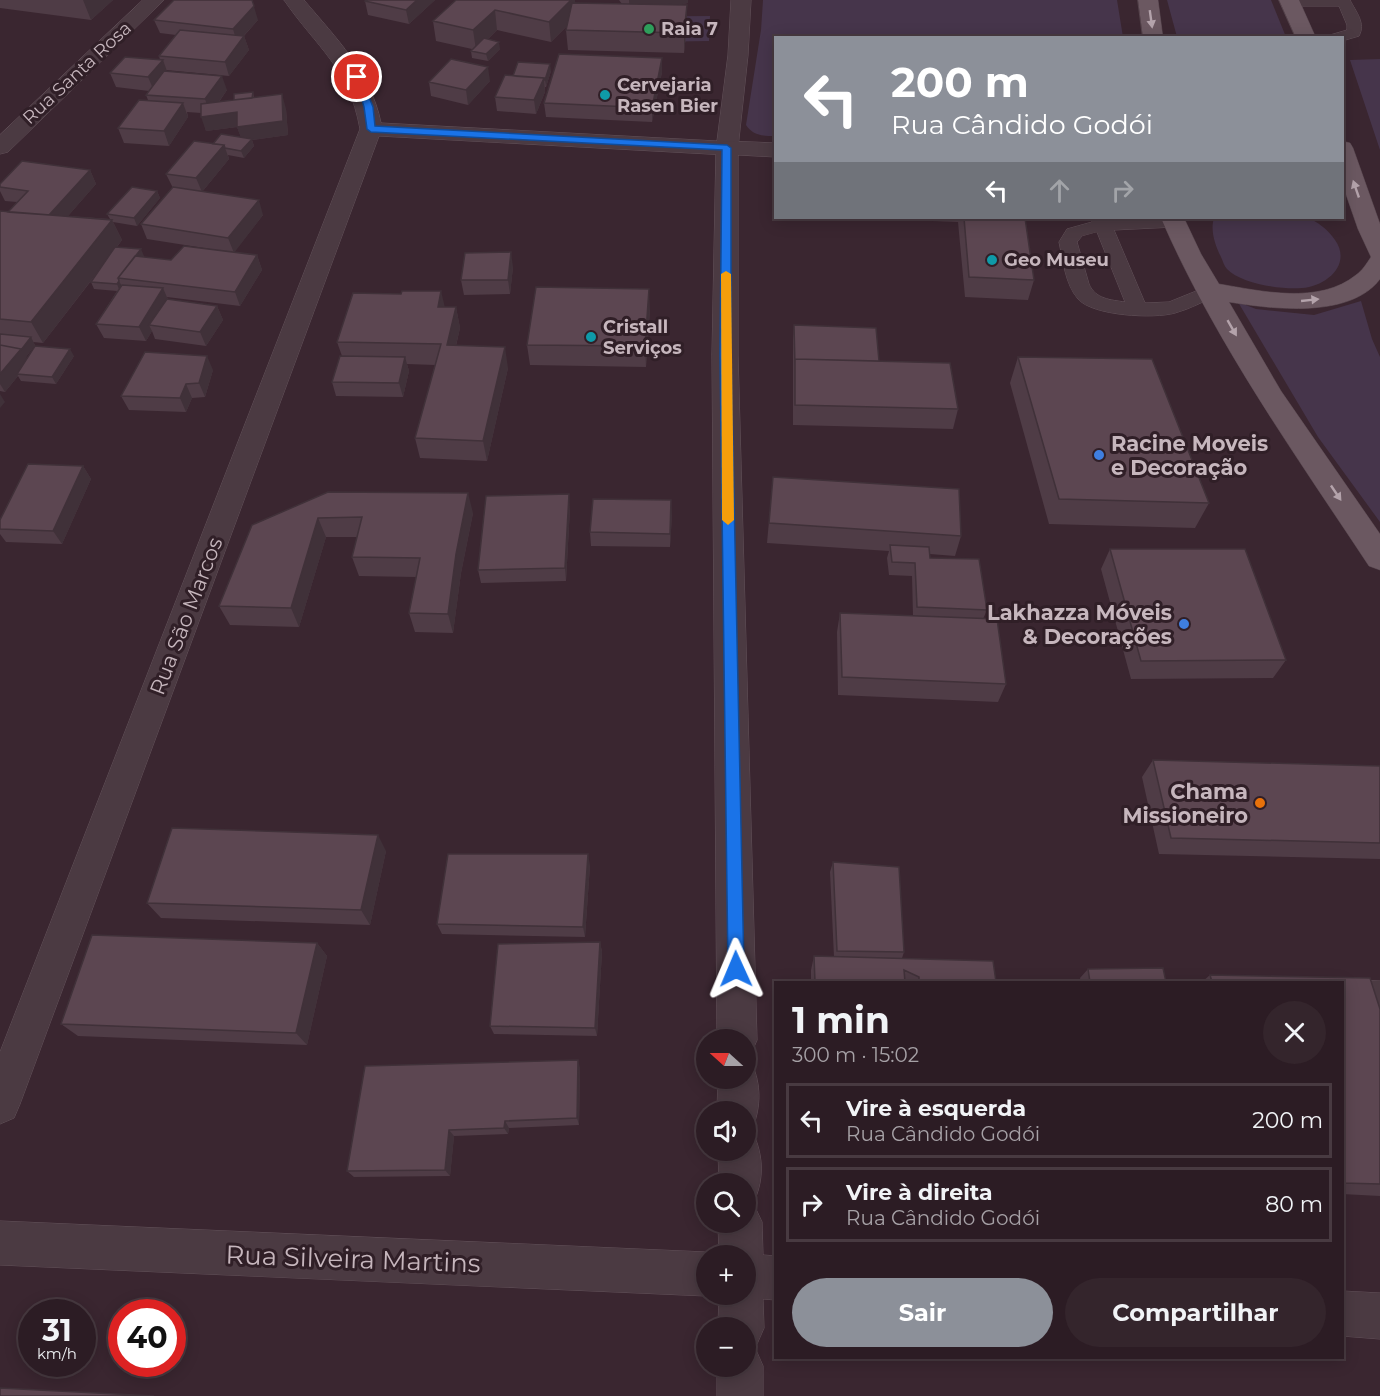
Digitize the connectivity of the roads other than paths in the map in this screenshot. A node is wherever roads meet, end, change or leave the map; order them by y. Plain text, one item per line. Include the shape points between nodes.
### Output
1 (154, 0) edge
2 (294, 0) edge
3 (741, 0) edge
4 (1148, 0) edge
5 (1290, 1) edge
6 (1343, 1) edge
7 (1153, 36) edge
8 (1305, 36) edge
9 (1343, 36) edge
10 (371, 129) junction
11 (0, 147) edge
12 (727, 148) junction
13 (774, 150) edge
14 (1344, 154) edge
15 (1344, 214) edge
16 (1175, 219) edge
17 (1103, 222) edge
18 (1370, 229) junction
19 (1380, 252) edge
20 (1380, 262) edge
21 (1211, 291) junction
22 (1138, 309) junction
23 (1380, 558) edge
24 (737, 1029) edge
25 (0, 1104) edge
26 (0, 1243) edge
27 (696, 1274) edge
28 (756, 1277) edge
29 (774, 1278) edge
30 (1344, 1313) edge
31 (1380, 1316) edge
32 (740, 1377) edge
33 (740, 1396) edge

1 - 11 street, Rua Santa Rosa
2 - 10 street via 357,77 369,107
3 - 12 street
4 -> 7 main road
5 - 6 lane
5 - 8 main road
6 - 9 lane via 1355,25 1354,33
10 - 12 street
10 - 25 street, Rua São Marcos
12 - 13 street
12 - 24 street via 725,354
18 -> 14 main road
15 - 18 main road
16 - 17 lane
16 - 21 main road via 1189,254
17 - 22 lane
17 - 22 lane via 1077,231 1068,242 1083,292 1103,304
18 - 19 main road
21 -> 20 main road via 1278,301 1328,298 1365,282
21 - 22 lane via 1172,308
21 -> 23 main road via 1270,396
26 - 27 street, Rua Silveira Martins
28 - 29 street
30 - 31 street
32 - 33 street

